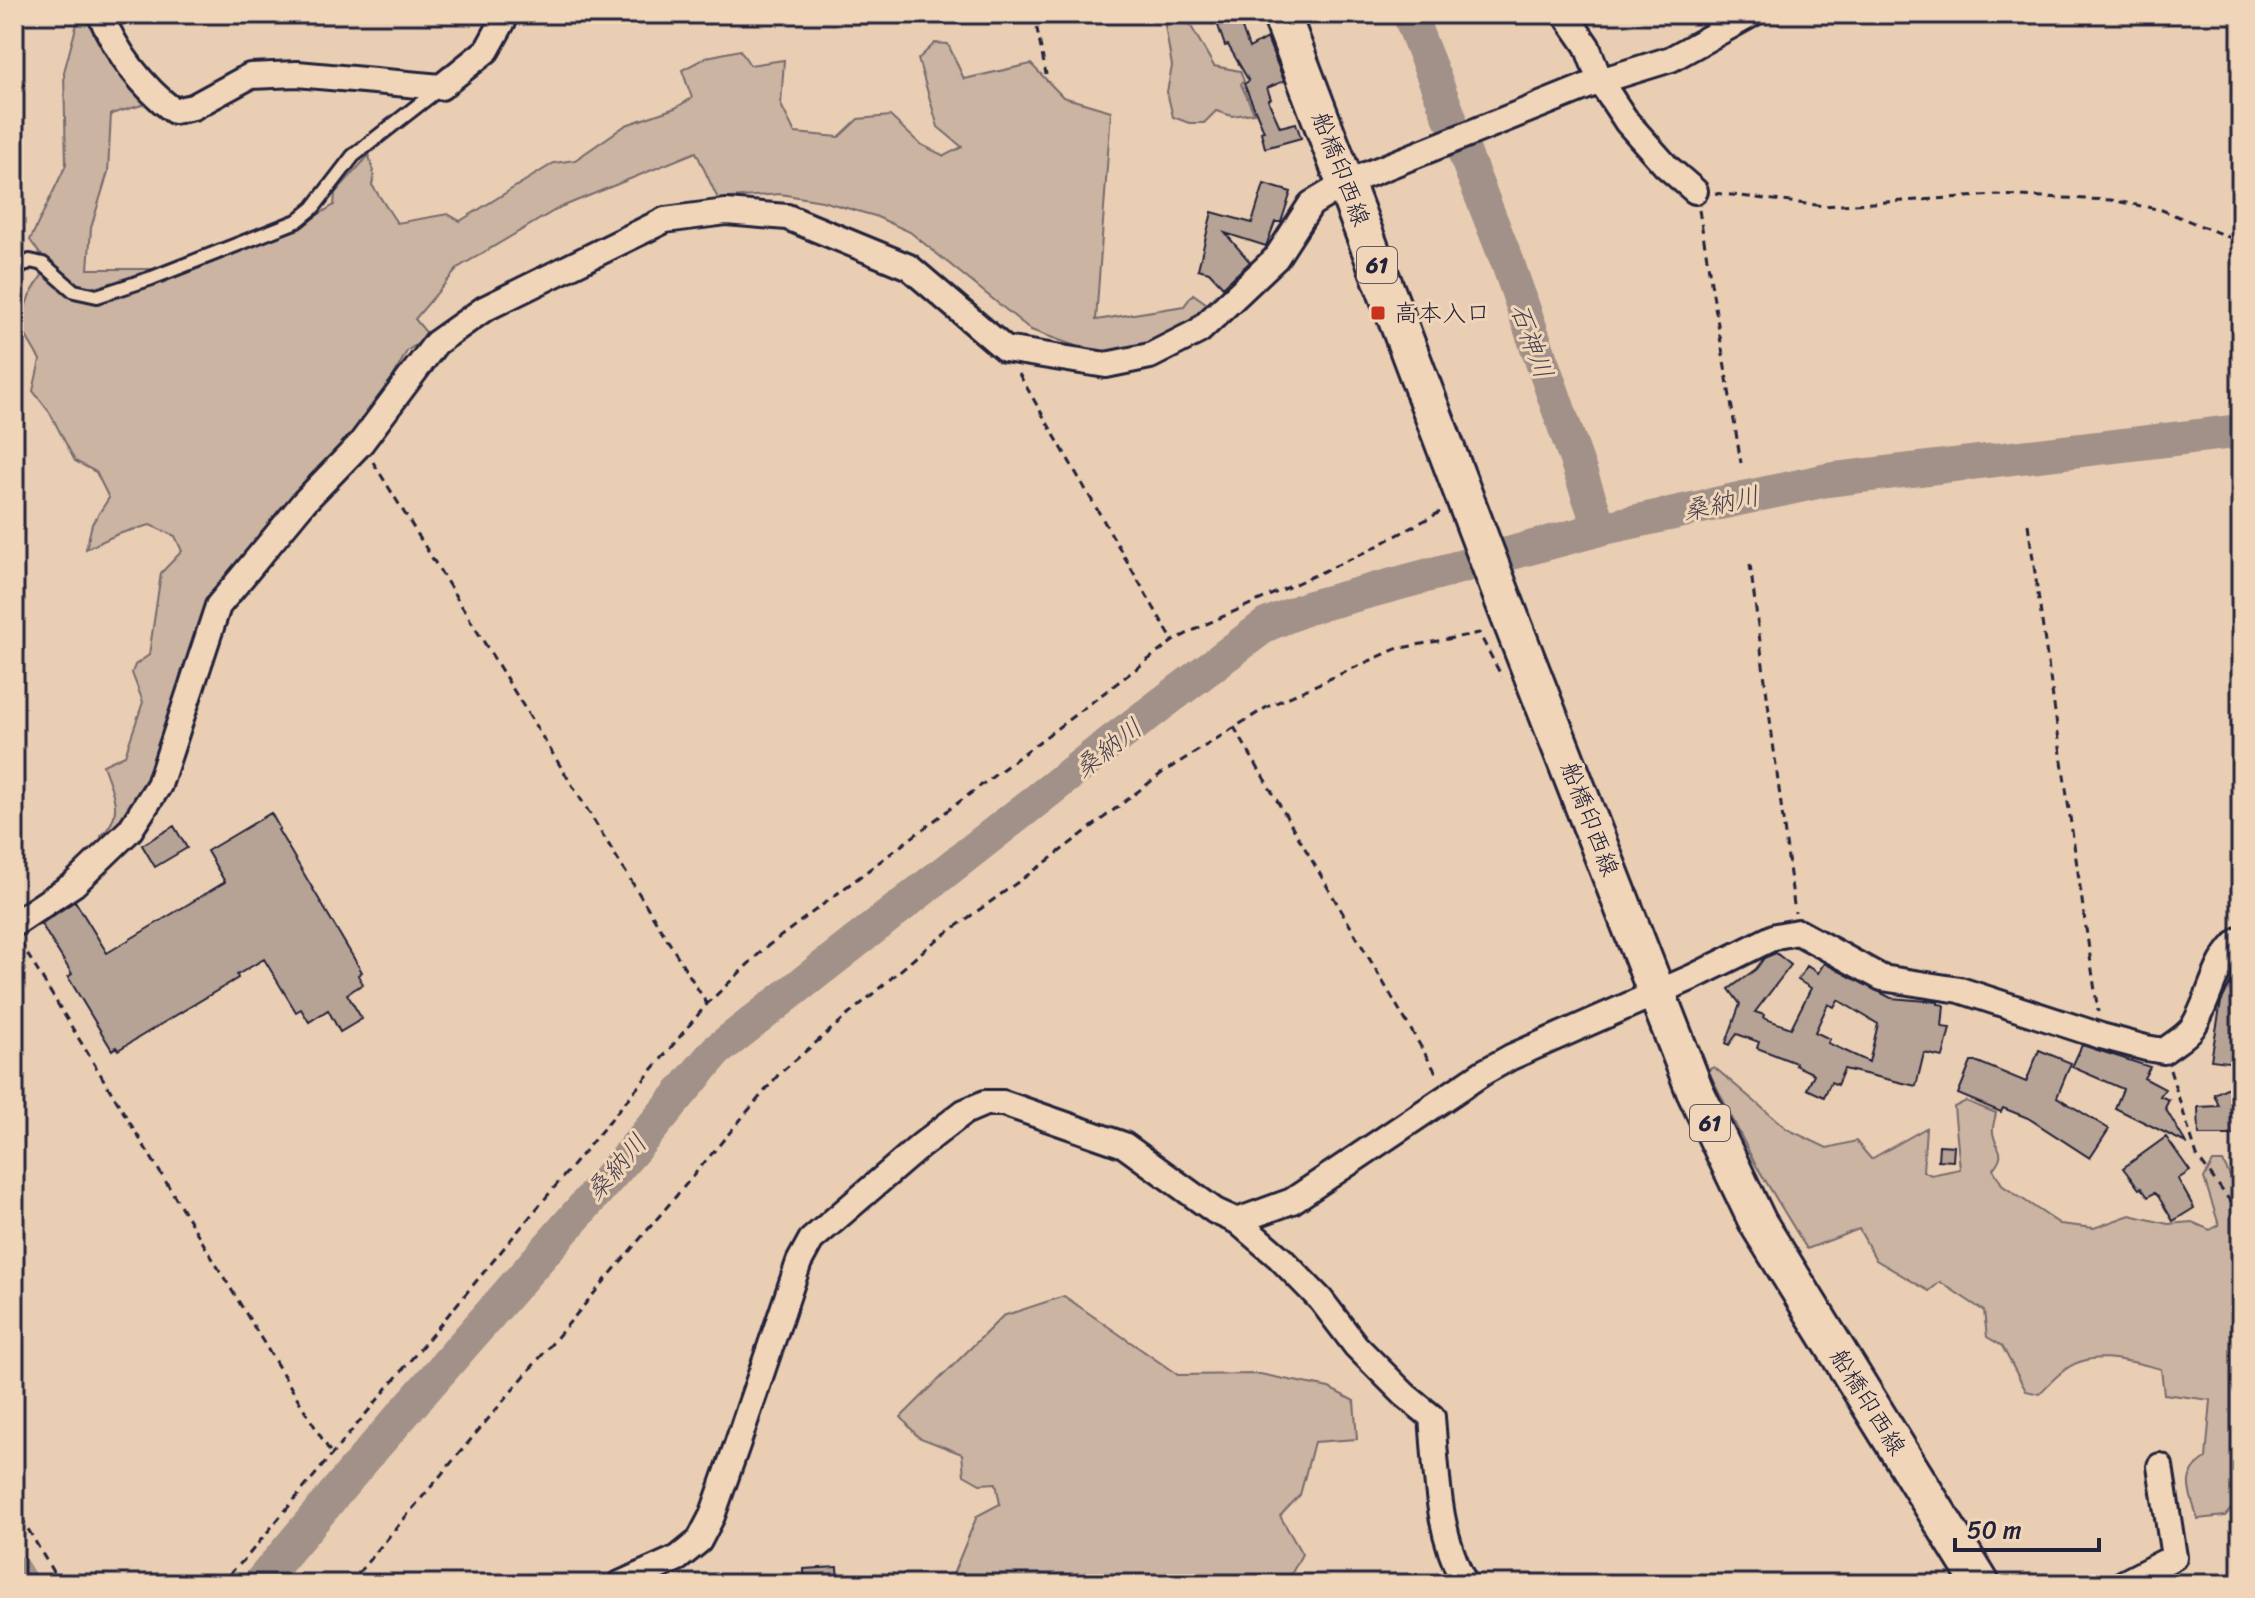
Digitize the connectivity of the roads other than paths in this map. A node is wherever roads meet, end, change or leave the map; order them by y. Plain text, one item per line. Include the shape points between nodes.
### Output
1 (100, 14) edge
2 (507, 14) edge
3 (1281, 14) edge
4 (1565, 14) edge
5 (1752, 14) edge
6 (1600, 81) junction
7 (441, 87) junction
8 (1346, 183) junction
9 (1695, 191) road end
10 (14, 271) edge
11 (14, 924) edge
12 (2241, 939) edge
13 (1658, 991) junction
14 (1237, 1221) junction
15 (2160, 1466) dead end
16 (620, 1584) edge
17 (1465, 1584) edge
18 (1981, 1584) edge
19 (2122, 1584) edge

1 - 7 street via 130,68 174,111 193,107 250,76 297,74
2 - 7 street via 487,50
3 - 8 main road, 船橋印西線 / 61
4 - 6 street via 1587,46
5 - 6 street via 1671,59
6 - 8 street
6 - 9 street via 1627,122
7 - 10 lane via 353,156 297,221 97,296 74,291 43,264 30,261
8 - 11 street via 1311,204 1276,258 1199,331 1150,356 1106,365 1005,349 909,267 787,217 726,212 665,220 484,309 436,343 361,443 218,606 159,785 130,830 74,884
8 - 13 main road, 船橋印西線 / 61
12 - 13 street via 2220,967 2191,1030 2164,1051 1960,990 1882,978 1798,932 1776,936
13 - 14 street via 1511,1057 1292,1201
13 - 18 main road, 船橋印西線 / 61 via 1695,1091 1758,1223
14 - 16 street via 1124,1145 1003,1103 985,1103 964,1112 811,1240 699,1541 678,1558
14 - 17 street via 1280,1258 1356,1346 1432,1417 1440,1514
15 - 19 street via 2174,1557

